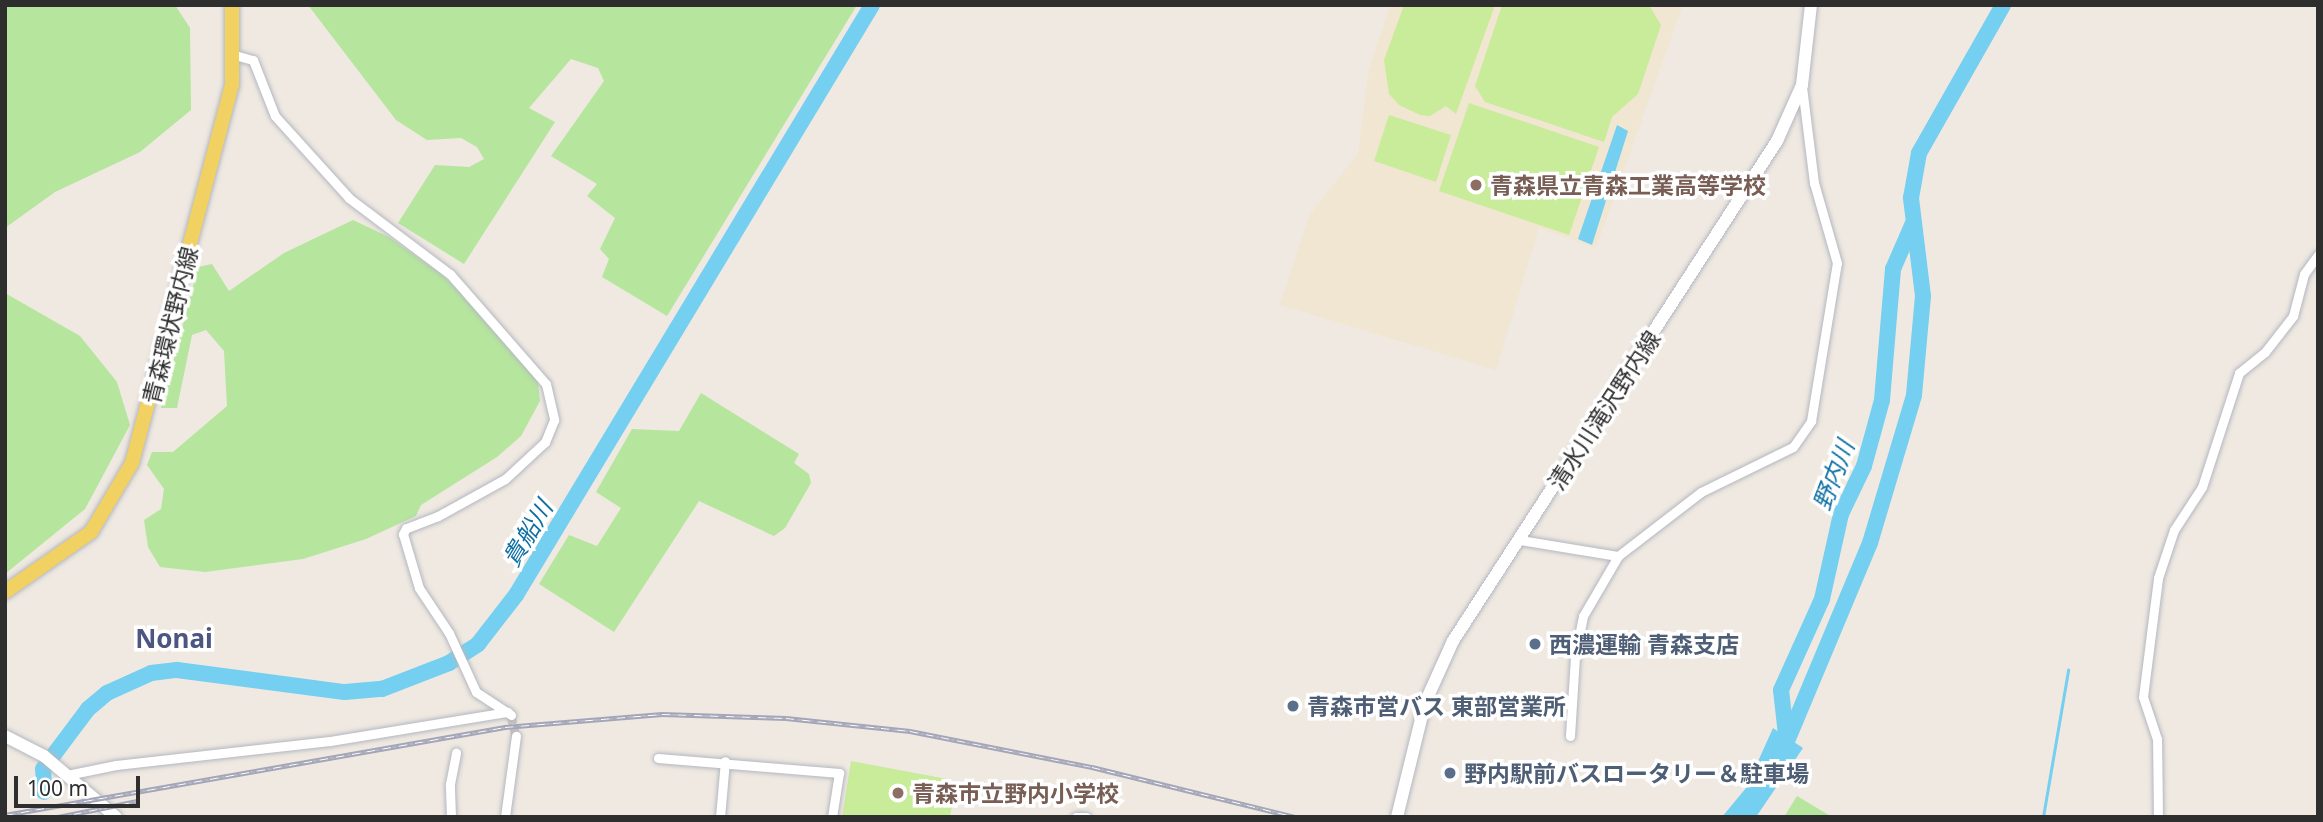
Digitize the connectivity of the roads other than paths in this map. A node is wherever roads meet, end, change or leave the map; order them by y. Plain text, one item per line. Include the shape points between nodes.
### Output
1 (232, 5) edge
2 (1811, 5) edge
3 (234, 55) junction
4 (1802, 85) junction
5 (2318, 255) edge
6 (1520, 540) junction
7 (1618, 556) junction
8 (5, 592) edge
9 (5, 736) edge
10 (516, 736) tunnel mouth
11 (1570, 736) dead end
12 (456, 753) dead end
13 (657, 758) dead end
14 (725, 761) junction
15 (66, 775) junction
16 (116, 817) edge
17 (450, 817) edge
18 (505, 817) edge
19 (720, 817) edge
20 (832, 817) edge
21 (1076, 817) edge
22 (1086, 817) edge
23 (1397, 817) edge
24 (2158, 817) edge

1 - 3 main road, 青森環状野内線
2 - 4 main road, 清水川滝沢野内線
3 - 8 main road, 青森環状野内線 via 232,85 132,463 91,532
3 - 15 street via 253,60 275,116 349,198 450,274 546,384 554,420 545,442 505,479 406,528 403,534 419,588 476,692 509,714
4 - 6 main road, 清水川滝沢野内線 via 1770,154
4 - 7 street via 1814,183 1837,264 1811,421 1793,447 1701,492
5 - 24 street via 2304,274 2293,316 2265,352 2239,373 2202,487 2174,530 2158,578 2143,696 2157,739
6 - 7 street
6 - 23 main road, 清水川滝沢野内線 via 1435,675
7 - 11 street via 1583,616 1575,656
9 - 15 main road
10 - 18 street
12 - 17 street
13 - 14 street
14 - 19 street
14 - 20 street via 839,773
15 - 16 main road
21 - 22 street

